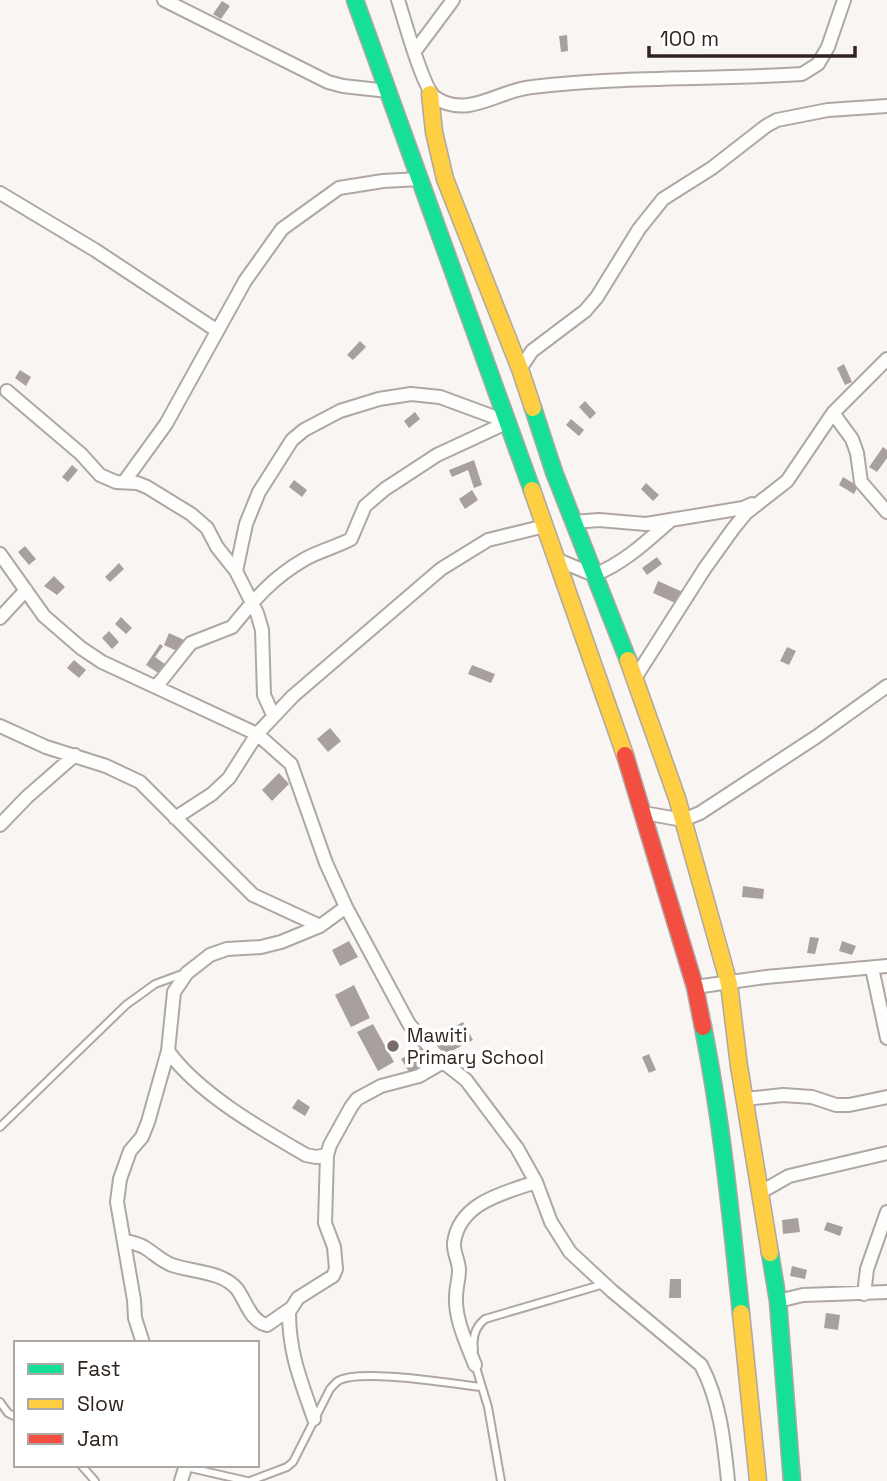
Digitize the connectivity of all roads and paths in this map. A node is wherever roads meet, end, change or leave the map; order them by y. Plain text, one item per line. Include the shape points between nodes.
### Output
1 (164, 0) edge
2 (355, 0) edge
3 (398, 0) edge
4 (453, 0) edge
5 (844, 0) edge
6 (415, 51) junction
7 (388, 91) junction
8 (430, 94) junction
9 (887, 106) edge
10 (420, 179) junction
11 (0, 193) edge
12 (216, 330) junction
13 (887, 359) edge
14 (520, 369) junction
15 (7, 391) dead end
16 (832, 413) junction
17 (508, 422) junction
18 (124, 482) junction
19 (762, 500) junction
20 (887, 512) edge
21 (670, 521) junction
22 (573, 522) junction
23 (545, 526) junction
24 (0, 554) edge
25 (558, 560) junction
26 (236, 571) junction
27 (594, 575) junction
28 (26, 590) junction
29 (251, 602) junction
30 (0, 618) edge
31 (635, 678) junction
32 (887, 686) edge
33 (156, 687) junction
34 (273, 715) junction
35 (0, 726) edge
36 (257, 734) junction
37 (75, 755) junction
38 (644, 813) junction
39 (175, 818) junction
40 (683, 820) junction
41 (0, 825) edge
42 (346, 907) junction
43 (320, 926) junction
44 (887, 966) edge
45 (872, 968) junction
46 (187, 973) junction
47 (729, 984) junction
48 (695, 987) junction
49 (887, 1038) edge
50 (168, 1051) junction
51 (443, 1062) junction
52 (887, 1097) edge
53 (745, 1099) junction
54 (0, 1127) edge
55 (887, 1153) edge
56 (327, 1155) junction
57 (536, 1182) junction
58 (761, 1192) junction
59 (887, 1212) edge
60 (124, 1241) junction
61 (604, 1284) junction
62 (887, 1292) edge
63 (864, 1294) junction
64 (778, 1301) junction
65 (290, 1309) junction
66 (142, 1341) edge
67 (475, 1365) junction
68 (482, 1387) junction
69 (0, 1402) edge
70 (14, 1416) edge
71 (314, 1419) junction
72 (83, 1467) edge
73 (190, 1467) edge
74 (95, 1481) edge
75 (248, 1481) edge
76 (501, 1481) edge
77 (728, 1481) edge
78 (758, 1481) edge
79 (792, 1481) edge

1 - 7 street via 328,82
2 - 7 main road
3 - 6 street
4 - 6 street
5 - 8 street via 828,47 818,64 802,74 599,80 529,87 466,106 445,103
6 - 8 street
7 - 10 main road
8 - 14 main road via 445,178
9 - 14 street via 828,110 766,125 663,200 639,229 597,297 532,351
10 - 12 street via 339,188 316,203 282,229
10 - 17 main road
11 - 12 street
12 - 18 street via 166,424
13 - 16 street
14 - 22 main road
15 - 18 street via 100,475
16 - 19 street via 787,481
16 - 20 street via 852,439 861,482
17 - 23 main road
17 - 26 street via 440,397 411,394 340,411 304,430 292,440 259,492 246,524
17 - 29 street via 438,455 385,489 365,506 351,539 306,559
18 - 26 street via 147,487 191,514 207,528
19 - 21 street via 743,508
19 - 31 street via 746,513 705,568
21 - 22 street
21 - 27 street via 637,551
22 - 27 main road
23 - 25 main road
23 - 34 street via 488,540 441,569
24 - 28 street
25 - 27 street
25 - 38 main road
26 - 29 street
27 - 31 main road
28 - 30 street
28 - 33 street via 44,616 81,648
29 - 33 street via 232,627 191,643
29 - 34 street via 262,630 264,695
31 - 40 main road
32 - 40 street via 816,737
33 - 36 street
34 - 36 street
35 - 37 street
36 - 39 street via 229,778
36 - 42 street via 291,764
37 - 39 street via 140,782
37 - 41 street
38 - 40 street
38 - 48 main road
39 - 43 street via 253,895
40 - 47 main road
42 - 43 street
42 - 51 street via 409,1024
43 - 46 street via 270,946 210,955
44 - 45 street
45 - 47 street
45 - 49 street
46 - 50 street via 172,998
46 - 54 lane via 155,984 126,1006
47 - 48 street
47 - 53 main road
48 - 78 main road via 728,1185
50 - 56 street via 199,1083 246,1118 306,1155
50 - 60 street via 148,1122 120,1179 117,1202
51 - 56 street via 357,1099
51 - 57 street via 466,1080 517,1148
52 - 53 street via 849,1105 783,1095
53 - 58 main road
55 - 58 street via 789,1176
56 - 65 street via 325,1223 336,1269
57 - 61 street via 551,1222 570,1252
57 - 67 street via 478,1205 458,1228 454,1247 460,1269 455,1298
58 - 64 main road
59 - 63 street via 867,1269
60 - 65 street via 168,1264 229,1283 262,1324
60 - 66 street
61 - 67 lane via 485,1319 477,1326 473,1343
61 - 77 street via 701,1365 720,1416
62 - 63 street
63 - 64 street via 803,1295
64 - 79 main road
65 - 71 street via 293,1360
67 - 68 lane
68 - 71 lane via 350,1377 330,1389
68 - 76 lane
69 - 70 lane
71 - 75 lane via 293,1462
72 - 74 lane
73 - 75 lane

